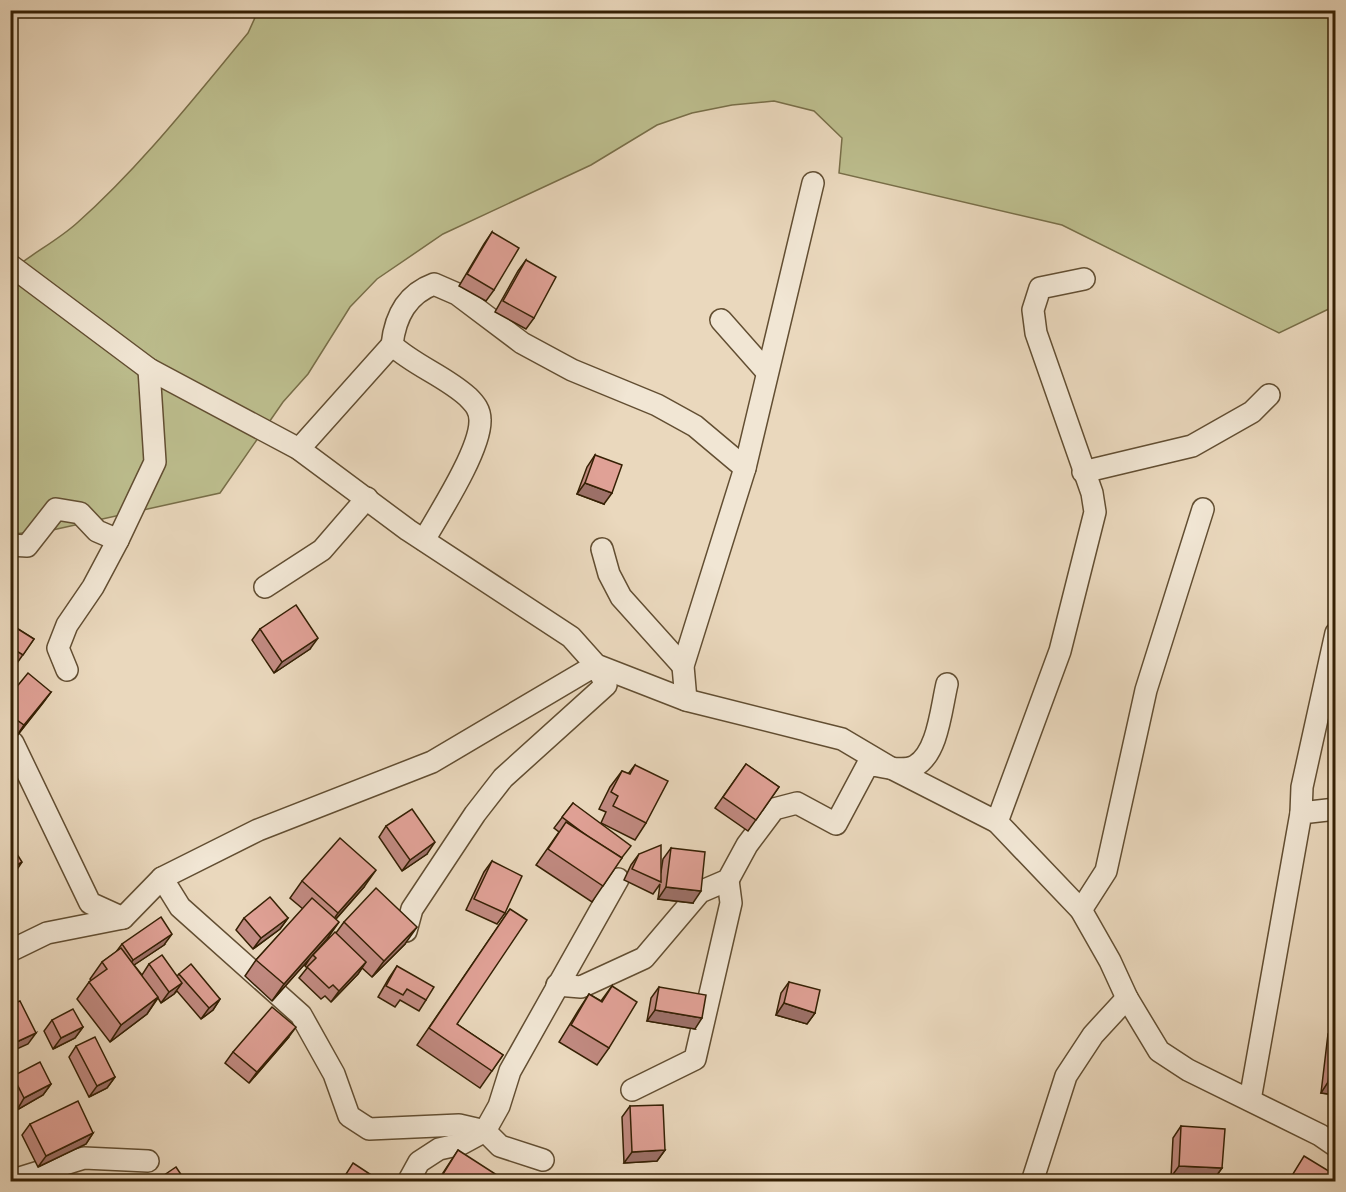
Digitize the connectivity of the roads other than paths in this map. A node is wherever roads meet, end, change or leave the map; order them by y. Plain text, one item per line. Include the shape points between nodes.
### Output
1 (813, 183) dead end
2 (10, 264) edge
3 (1084, 279) dead end
4 (721, 320) dead end
5 (392, 345) junction
6 (149, 369) junction
7 (767, 372) junction
8 (1269, 395) dead end
9 (299, 449) junction
10 (745, 468) junction
11 (1083, 472) junction
12 (367, 498) junction
13 (1203, 509) dead end
14 (118, 540) junction
15 (424, 540) junction
16 (10, 545) edge
17 (602, 549) dead end
18 (265, 587) dead end
19 (1335, 633) edge
20 (596, 665) junction
21 (683, 666) junction
22 (67, 669) dead end
23 (947, 684) dead end
24 (686, 700) junction
25 (13, 743) dead end
26 (891, 768) junction
27 (1335, 809) edge
28 (1301, 813) junction
29 (997, 822) junction
30 (162, 878) junction
31 (618, 879) edge
32 (728, 879) junction
33 (1081, 910) junction
34 (123, 918) junction
35 (406, 931) edge
36 (10, 951) edge
37 (557, 986) junction
38 (1127, 998) junction
39 (632, 1090) dead end
40 (1250, 1100) junction
41 (484, 1131) junction
42 (1335, 1146) edge
43 (543, 1160) dead end
44 (148, 1161) dead end
45 (10, 1181) edge
46 (408, 1182) edge
47 (1032, 1182) edge

1 - 7 street
2 - 6 street
3 - 11 street via 1040,288 1033,310 1036,333
4 - 7 street
5 - 9 street
5 - 10 street via 393,331 405,304 419,290 434,284 457,294 522,343 695,426
5 - 15 street via 406,359 467,396 478,407 480,418 474,446
6 - 9 street
6 - 14 street via 155,462
7 - 10 street
8 - 11 street via 1252,412 1191,446
9 - 12 street
10 - 21 street
11 - 29 street via 1095,512 1084,562 1060,651
12 - 15 street
12 - 18 street via 322,550
13 - 33 street via 1146,690 1106,871
14 - 16 street via 97,531 80,513 56,509 27,546
14 - 22 street via 67,625 58,648
15 - 20 street via 571,637
17 - 21 street via 621,597
19 - 28 street via 1302,787
20 - 24 street
20 - 30 street via 432,762 258,830
20 - 35 street via 606,685 503,778 412,909
21 - 24 street
23 - 26 street via 930,752 914,767
24 - 26 street via 842,739
25 - 34 street via 90,903
26 - 29 street
26 - 32 street via 868,764 836,824 797,803 774,809
27 - 28 street
28 - 40 street
29 - 33 street
30 - 34 street
30 - 41 street via 180,907 301,1015 334,1074 349,1116 369,1129 459,1125
31 - 37 street
32 - 37 street via 700,892 644,958 581,987
32 - 39 street via 731,903 695,1059
33 - 38 street
34 - 36 street via 47,933
37 - 41 street via 510,1071 499,1106
38 - 40 street via 1159,1051
38 - 47 street via 1093,1035 1066,1076
40 - 42 street
41 - 43 street via 500,1146
41 - 46 street via 461,1144 439,1149 419,1162
44 - 45 street via 84,1158

